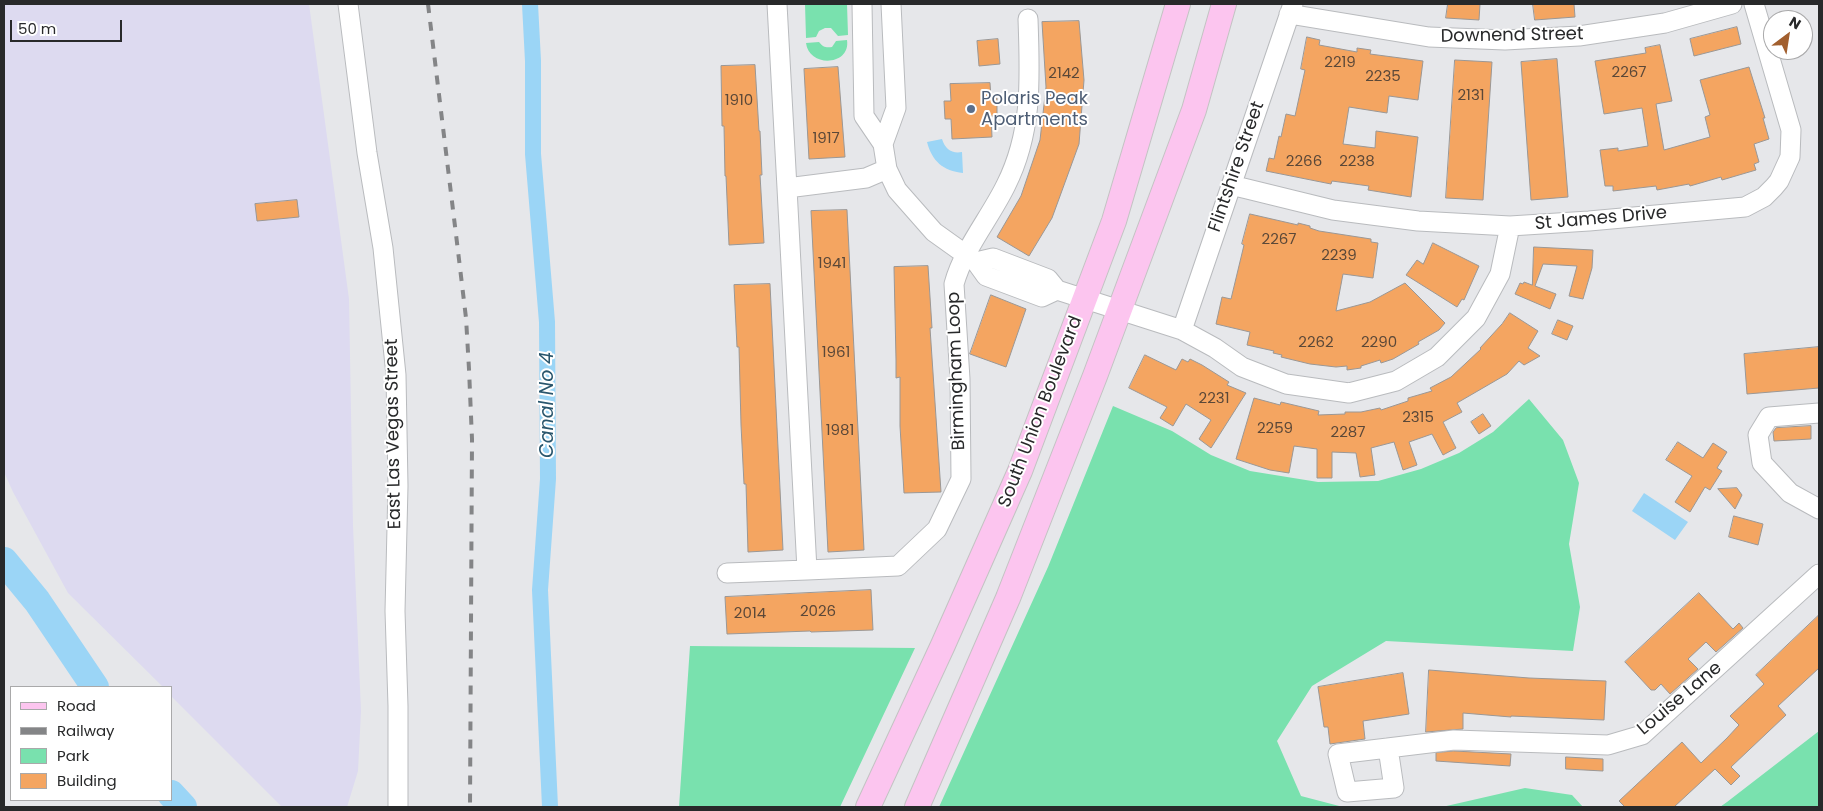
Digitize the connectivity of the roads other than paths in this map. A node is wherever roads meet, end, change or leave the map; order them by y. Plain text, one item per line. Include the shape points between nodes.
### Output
1 (348, 4) edge
2 (777, 4) edge
3 (862, 4) edge
4 (891, 4) edge
5 (1178, 4) edge
6 (1224, 4) edge
7 (1732, 4) edge
8 (1754, 4) edge
9 (1291, 9) edge
10 (1028, 19) dead end
11 (883, 144) junction
12 (887, 169) junction
13 (1231, 185) junction
14 (787, 188) junction
15 (1510, 226) junction
16 (971, 258) junction
17 (1084, 298) junction
18 (1119, 311) junction
19 (1182, 330) junction
20 (1819, 413) edge
21 (1819, 508) edge
22 (807, 570) junction
23 (727, 573) dead end
24 (1819, 574) edge
25 (1388, 748) dead end
26 (398, 807) edge
27 (868, 807) edge
28 (917, 807) edge

1 - 26 street, East Las Vegas Street via 384,248 396,375
2 - 14 street
3 - 11 street via 864,116
4 - 11 street via 896,108
5 - 17 main road, South Union Boulevard via 1114,221
6 - 18 main road, South Union Boulevard via 1194,110
7 - 9 street, Downend Street via 1665,23 1580,36 1507,40 1429,37
8 - 15 street, St James Drive via 1792,130 1790,157 1779,181 1764,197 1745,207
9 - 13 street, Flintshire Street
10 - 16 street, Birmingham Loop via 1030,84 1018,155
11 - 12 street
12 - 14 street via 866,178
12 - 16 street via 897,190 934,232
13 - 15 street, St James Drive via 1333,210 1418,221
13 - 19 street, Flintshire Street
14 - 22 street
15 - 19 street via 1500,274 1476,318 1438,357 1396,381 1349,393 1286,384 1242,366
16 - 17 street via 986,276 1042,297 1056,290
16 - 22 street, Birmingham Loop via 954,284 960,379 960,480 937,529 898,566
17 - 18 street
17 - 27 main road, South Union Boulevard via 1020,471
18 - 19 street
18 - 28 main road, South Union Boulevard via 1008,598
20 - 21 street via 1769,417 1758,435 1762,463 1790,493
22 - 23 street, Birmingham Loop
24 - 25 street, Louise Lane via 1642,735 1608,745 1454,740

